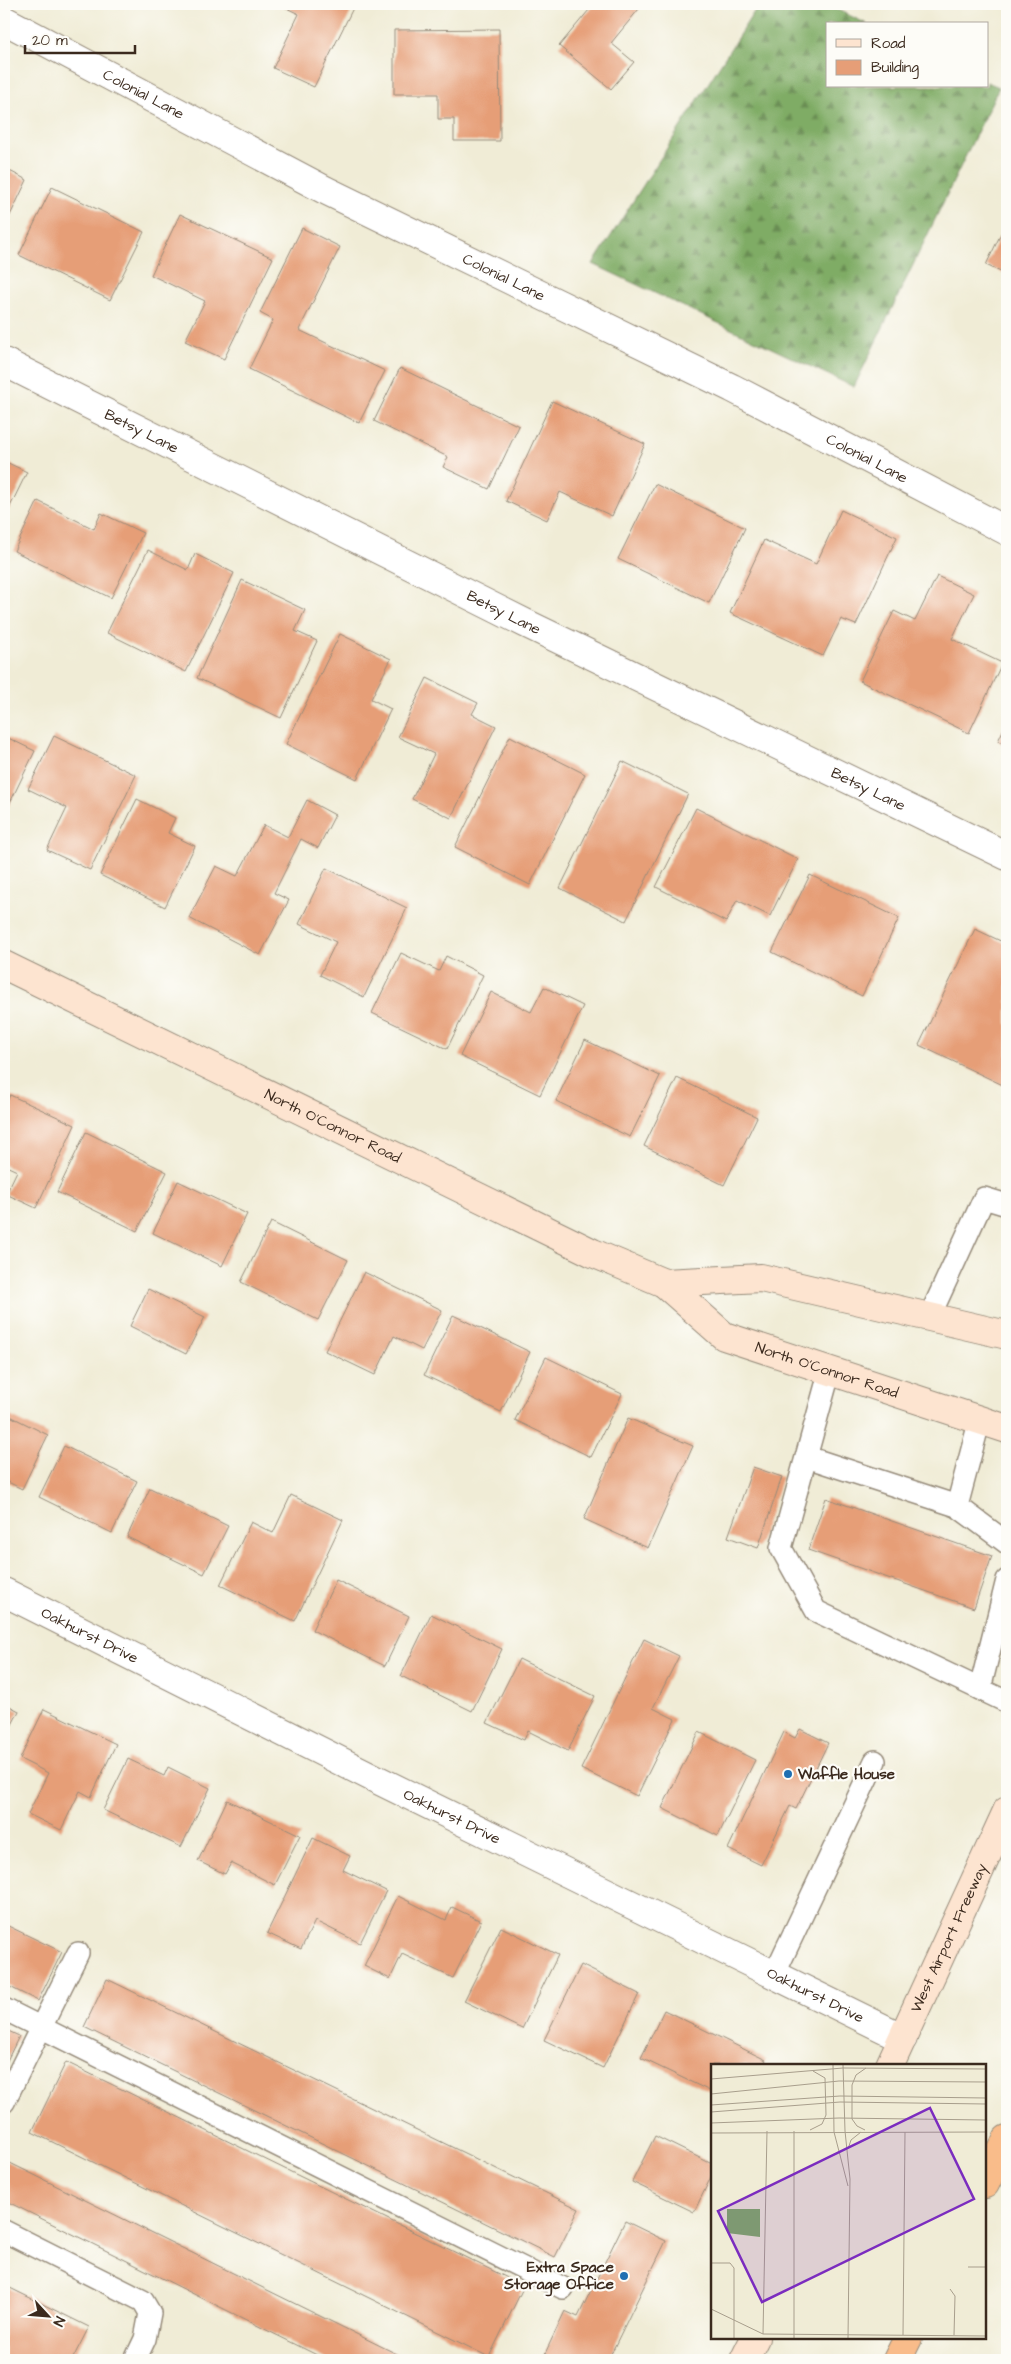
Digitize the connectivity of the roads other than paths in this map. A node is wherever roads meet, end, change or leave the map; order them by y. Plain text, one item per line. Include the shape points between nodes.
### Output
1 (4, 20) edge
2 (4, 362) edge
3 (1007, 531) edge
4 (1007, 856) edge
5 (4, 965) edge
6 (1007, 1204) edge
7 (664, 1283) junction
8 (929, 1318) junction
9 (1007, 1335) edge
10 (830, 1370) junction
11 (980, 1418) junction
12 (1007, 1429) edge
13 (1007, 1444) edge
14 (807, 1457) junction
15 (958, 1506) junction
16 (1007, 1543) edge
17 (1007, 1580) edge
18 (4, 1592) edge
19 (980, 1689) junction
20 (1007, 1702) edge
21 (874, 1761) dead end
22 (1007, 1810) edge
23 (78, 1953) dead end
24 (774, 1975) junction
25 (4, 2009) edge
26 (41, 2028) junction
27 (903, 2038) junction
28 (890, 2064) edge
29 (4, 2102) edge
30 (1007, 2139) edge
31 (986, 2182) edge
32 (4, 2231) edge
33 (563, 2288) dead end
34 (754, 2339) edge
35 (908, 2339) edge
36 (135, 2360) edge
37 (744, 2360) edge
38 (897, 2360) edge

1 - 3 street, Colonial Lane via 325,190 732,388
2 - 4 street, Betsy Lane via 534,627
5 - 7 main road, North O'Connor Road via 593,1253
6 - 8 lane via 984,1198
7 - 8 main road, North O'Connor Road via 761,1278
7 - 10 main road, North O'Connor Road via 724,1336
8 - 9 main road, North O'Connor Road
10 - 11 main road, North O'Connor Road
10 - 14 lane
11 - 12 main road, North O'Connor Road
11 - 13 main road
11 - 15 lane
14 - 15 lane
14 - 19 lane via 781,1548 816,1611
15 - 16 lane
17 - 19 lane
18 - 24 street, Oakhurst Drive
19 - 20 lane
21 - 24 lane
22 - 27 main road, West Airport Freeway
23 - 26 lane
24 - 27 street, Oakhurst Drive
25 - 26 lane
26 - 29 lane
26 - 33 lane
27 - 28 main road, West Airport Freeway
30 - 31 highway
32 - 36 lane via 143,2301 150,2313 145,2339
34 - 37 main road
35 - 38 highway

